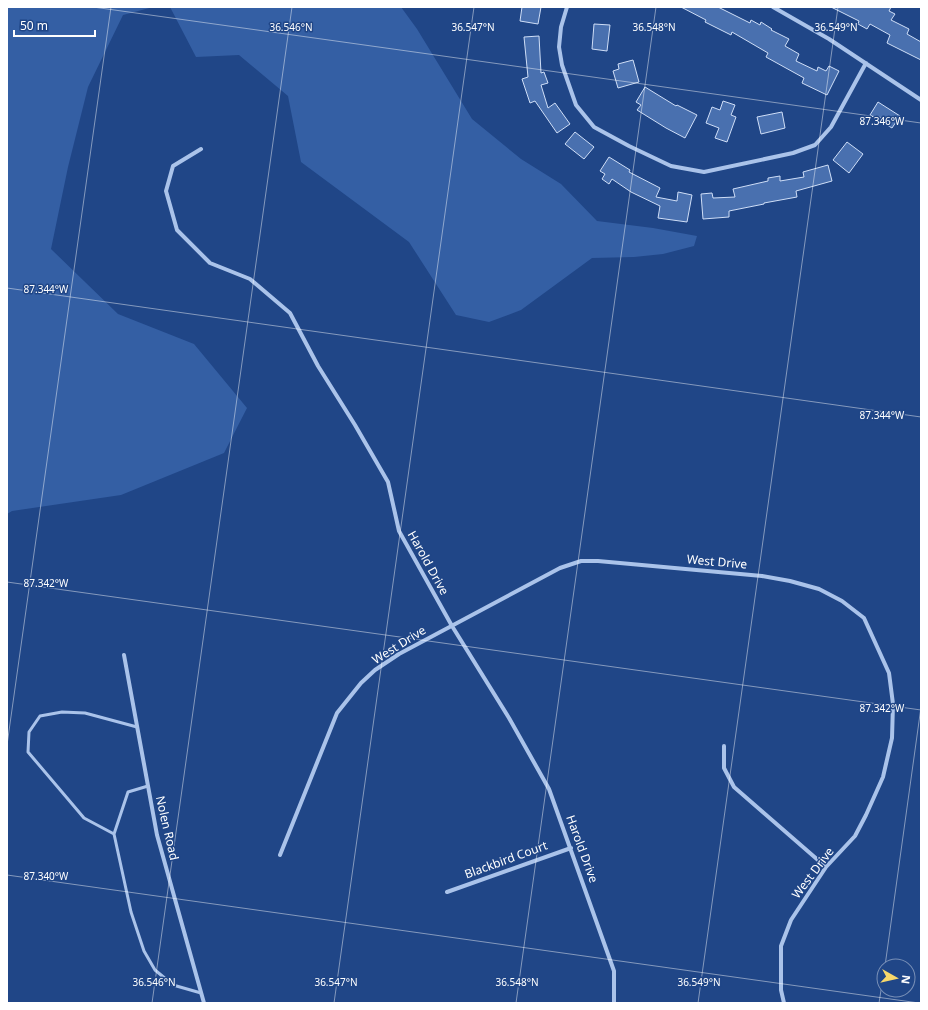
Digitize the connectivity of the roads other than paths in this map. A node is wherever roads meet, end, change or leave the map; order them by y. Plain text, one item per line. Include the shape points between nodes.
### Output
1 (567, 7) edge
2 (773, 7) edge
3 (866, 63) junction
4 (921, 100) edge
5 (201, 149) dead end
6 (452, 626) junction
7 (124, 655) dead end
8 (137, 727) junction
9 (724, 746) dead end
10 (148, 786) junction
11 (114, 834) junction
12 (571, 848) junction
13 (280, 855) dead end
14 (826, 867) junction
15 (447, 892) dead end
16 (201, 993) junction
17 (204, 1003) edge
18 (614, 1003) edge
19 (784, 1003) edge

1 - 3 street via 559,47 562,65 576,106 594,127 671,166 704,172 793,153 815,145 831,127
2 - 3 street
3 - 4 street
5 - 6 street, Harold Drive via 173,166 166,192 177,230 210,263 250,279 290,313 318,366 388,482 399,531
6 - 12 street, Harold Drive via 549,789
6 - 13 street, West Drive via 375,670 337,713
6 - 14 street, West Drive via 560,568 581,561 762,576 819,589 842,601 864,618 889,673 893,704 892,738 883,777 866,815 855,836
7 - 8 street, Nolen Road
8 - 10 street, Nolen Road
8 - 11 lane via 85,713 62,712 40,716 29,732 28,752 84,818
9 - 14 street via 724,768 734,787
10 - 11 lane via 128,792
10 - 16 street, Nolen Road via 157,835
11 - 16 lane via 131,912 144,951 155,970 173,985
12 - 15 street, Blackbird Court
12 - 18 street, Harold Drive via 614,971
14 - 19 street, West Drive via 791,920 781,946 781,990
16 - 17 street, Nolen Road

